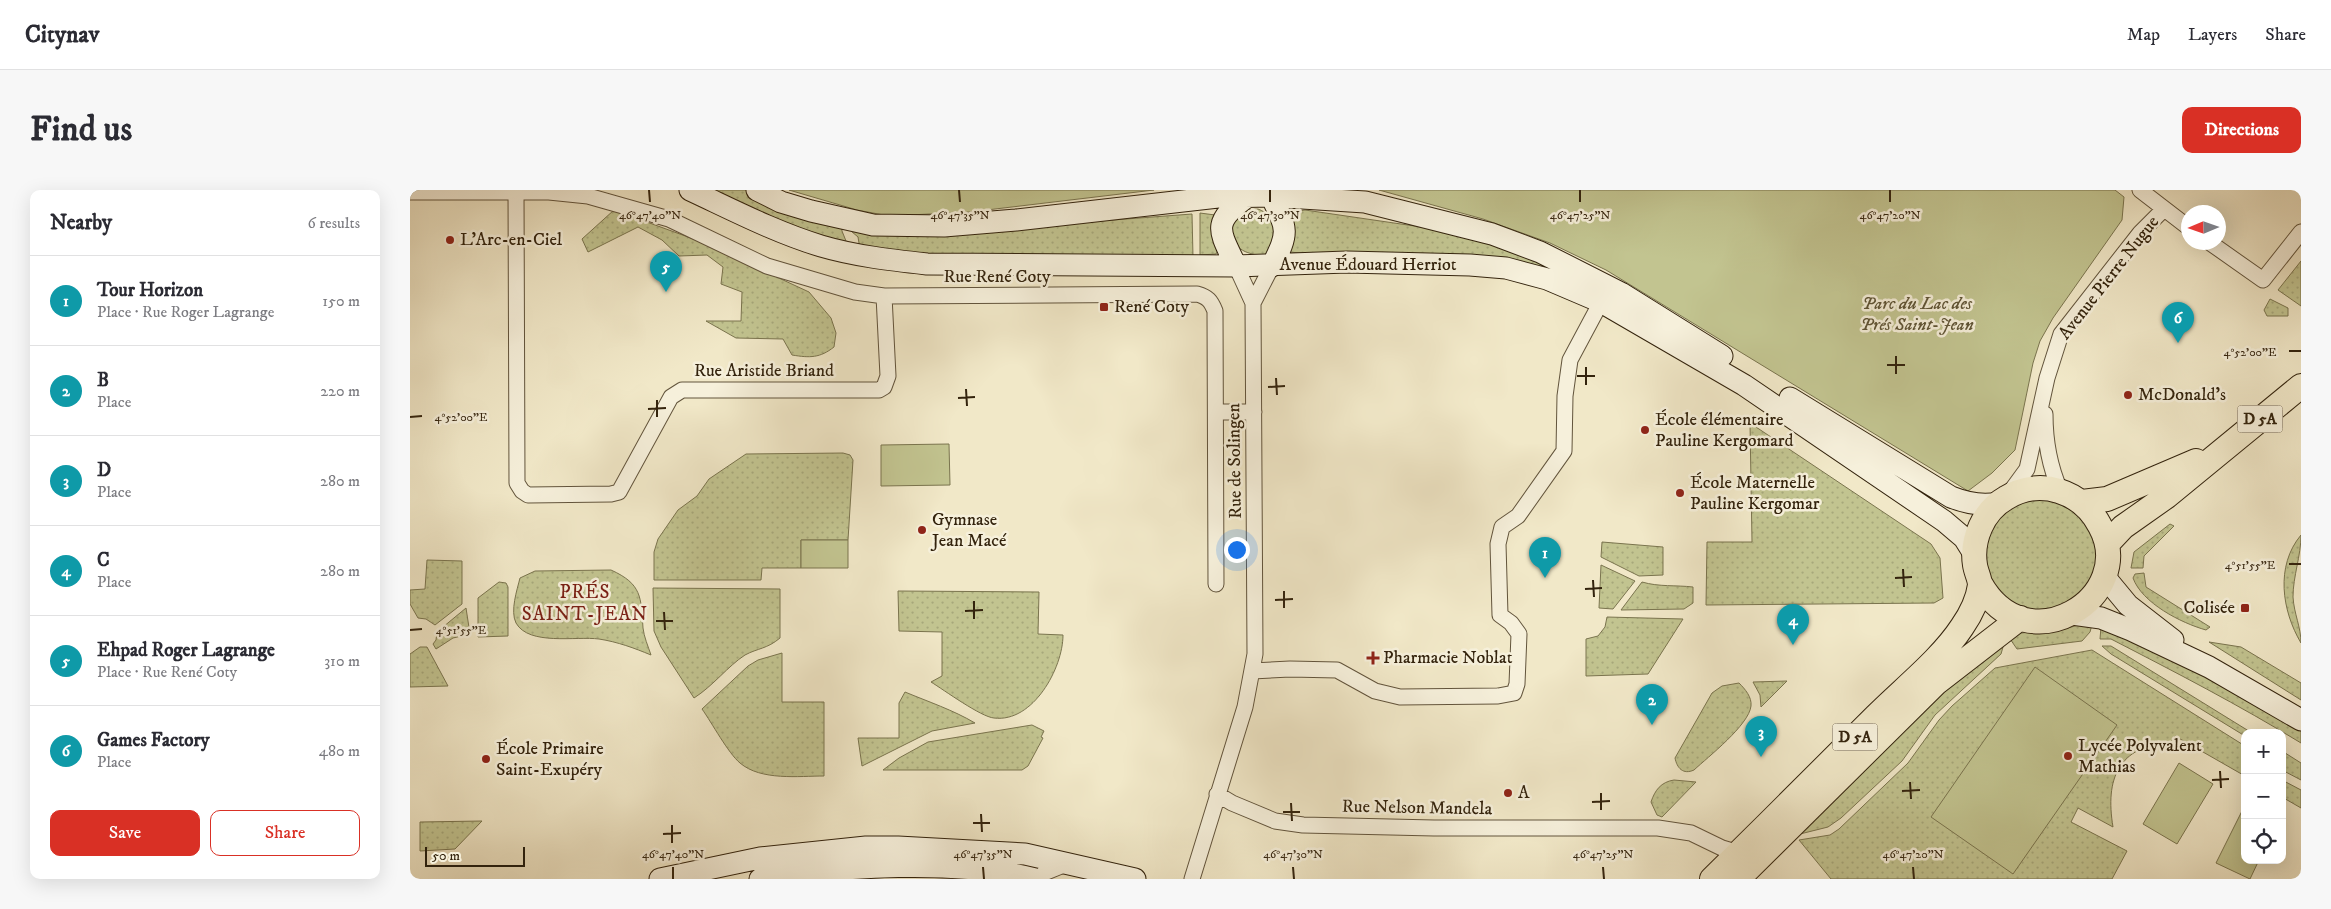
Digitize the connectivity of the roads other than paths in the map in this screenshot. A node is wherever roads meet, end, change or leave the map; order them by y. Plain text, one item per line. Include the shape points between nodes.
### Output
1 (690, 190) edge
2 (757, 190) edge
3 (2140, 190) edge
4 (516, 191) junction
5 (534, 191) edge
6 (410, 192) edge
7 (1271, 196) junction
8 (1247, 197) junction
9 (2164, 209) junction
10 (2181, 222) edge
11 (2301, 232) edge
12 (2220, 250) edge
13 (1236, 266) junction
14 (1272, 266) junction
15 (884, 296) junction
16 (1601, 302) junction
17 (1253, 303) junction
18 (2047, 378) junction
19 (2301, 386) edge
20 (1216, 412) junction
21 (1254, 412) junction
22 (2218, 452) junction
23 (2060, 490) junction
24 (2002, 500) junction
25 (2082, 502) junction
26 (2107, 544) junction
27 (1974, 554) junction
28 (2104, 576) junction
29 (1980, 583) junction
30 (1216, 584) dead end
31 (2072, 614) junction
32 (2020, 618) junction
33 (2209, 667) junction
34 (1252, 672) junction
35 (2301, 720) edge
36 (1217, 794) junction
37 (1739, 853) junction
38 (1040, 872) edge
39 (915, 873) edge
40 (660, 879) edge
41 (760, 879) edge
42 (1135, 879) edge
43 (1192, 879) edge
44 (1712, 879) edge
45 (1738, 879) edge

1 - 13 main road, Avenue Édouard Herriot via 769,227 821,246 889,259 927,264
2 - 8 main road via 811,212 873,225 944,226
3 - 9 street
4 - 5 street, Rue René Coty
4 - 6 street, Rue René Coty
4 - 15 street, Rue Aristide Briand via 517,483 528,495 619,492 671,397 682,390 872,390 884,387 888,376
5 - 15 street, Rue René Coty via 588,196 636,208 670,219 767,266 847,290
7 - 8 main road
7 - 14 main road via 1285,228
7 - 24 main road via 1365,202 1492,234 1540,252 1621,292 1950,497 1988,505
8 - 13 main road via 1232,208 1221,224 1221,232
9 - 10 street
9 - 18 street, Avenue Pierre Nugue via 2140,233 2061,334
11 - 12 street via 2263,280
13 - 14 main road, Avenue Édouard Herriot
13 - 17 street, Rue de Solingen
14 - 16 main road, Avenue Édouard Herriot via 1347,262 1506,268 1547,280
14 - 17 street, Rue de Solingen
15 - 20 street, Rue René Coty via 1205,296 1215,311
16 - 27 main road, Avenue Édouard Herriot via 1744,384 1848,453 1944,521 1964,538
16 - 34 street via 1570,360 1565,396 1564,451 1518,516 1502,527 1498,544 1500,616 1519,634 1514,693 1400,697 1375,691 1337,670
17 - 21 street, Rue de Solingen
18 - 23 street, Avenue Pierre Nugue via 2045,442
18 - 24 street, Avenue Pierre Nugue via 2027,470
19 - 22 main road, D 5A
20 - 21 street
20 - 30 street, Rue René Coty
21 - 34 street, Rue de Solingen via 1256,610
22 - 25 main road, D 5A via 2107,500
22 - 26 main road, D 5A via 2167,496 2123,526
23 - 24 main road, Avenue Pierre Nugue via 2035,488
23 - 25 main road, Avenue Pierre Nugue
24 - 27 main road, Avenue Pierre Nugue via 1982,522
25 - 26 main road, Avenue Pierre Nugue via 2094,514
26 - 28 main road, Avenue Pierre Nugue
27 - 29 main road, Avenue Pierre Nugue
28 - 31 main road, Avenue Pierre Nugue via 2086,604
28 - 33 main road via 2128,606
29 - 32 main road, Avenue Pierre Nugue via 2001,608
29 - 37 main road, Avenue Pierre Nugue / D 5A via 1972,610 1950,642
31 - 32 main road, Avenue Pierre Nugue via 2046,621
31 - 33 main road via 2102,618
32 - 45 main road, D 5A via 1936,683
33 - 35 main road
34 - 36 street, Rue de Solingen via 1245,707
36 - 37 street, Rue Nelson Mandela via 1276,821 1303,825 1658,828 1691,833
36 - 43 street, Rue de Solingen
37 - 44 main road, Avenue Pierre Nugue / D 5A
38 - 39 main road
38 - 40 main road via 1025,854 898,846 760,858
38 - 42 main road via 1066,864
39 - 41 main road via 856,869

